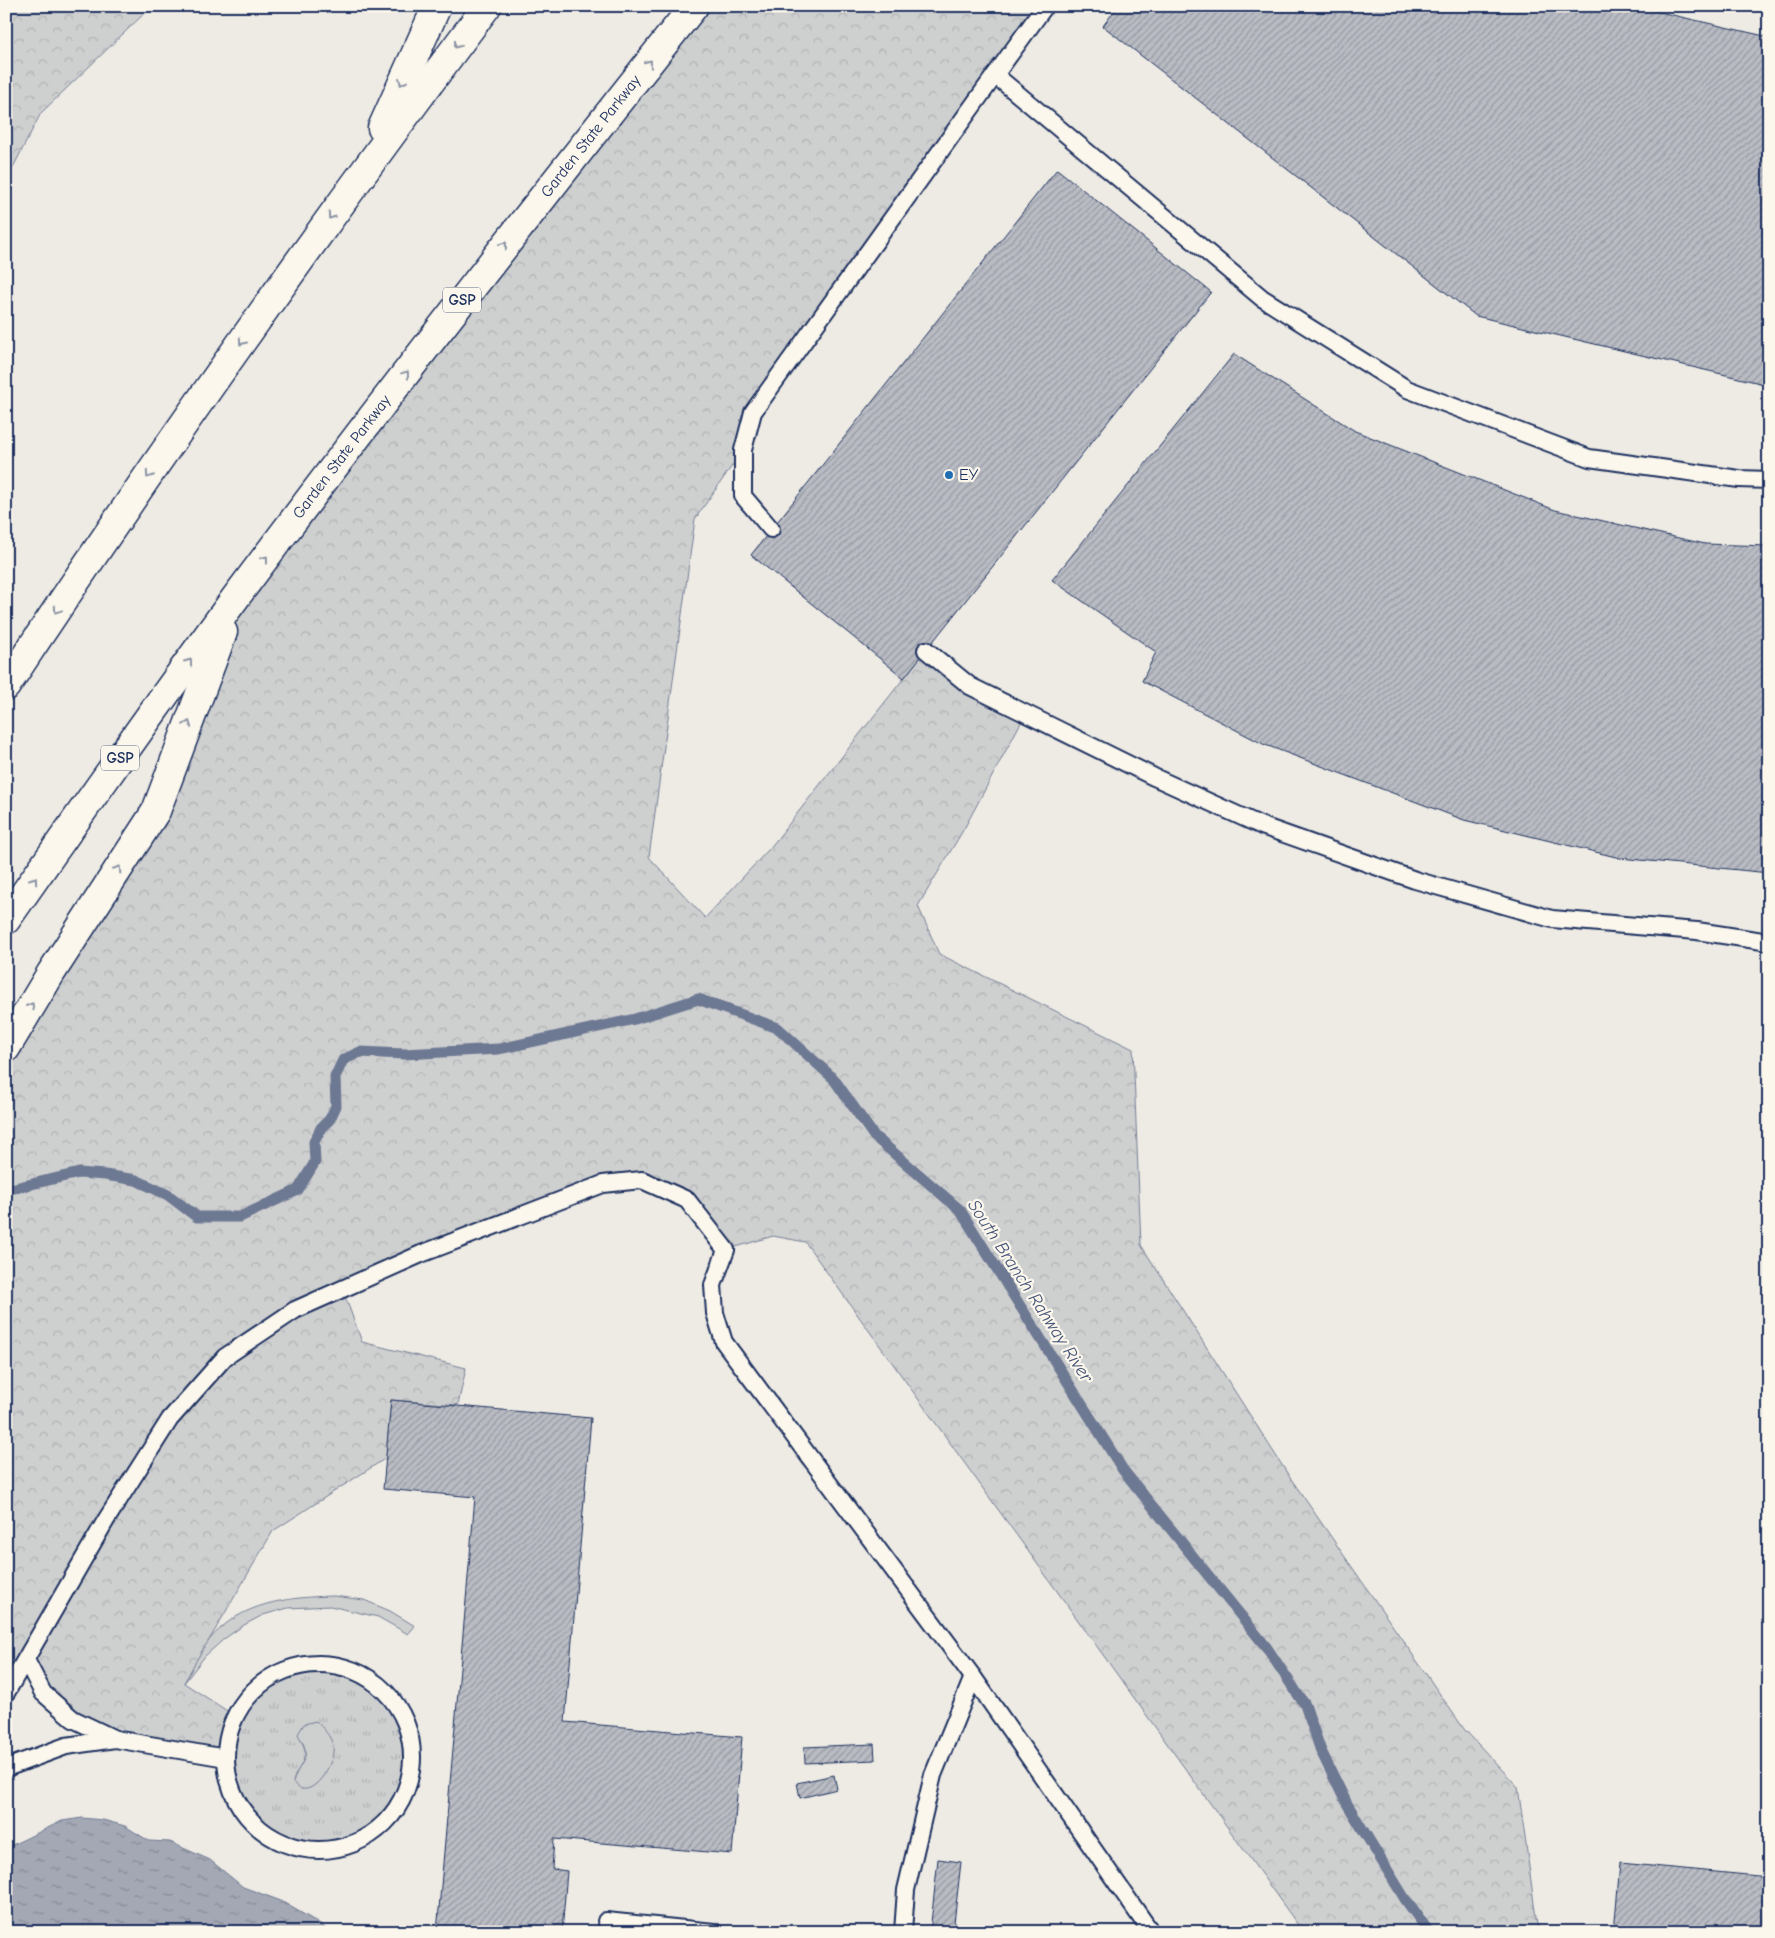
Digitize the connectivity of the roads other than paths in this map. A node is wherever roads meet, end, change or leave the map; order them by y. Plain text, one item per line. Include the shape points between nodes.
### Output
1 (437, 6) edge
2 (487, 6) edge
3 (694, 6) edge
4 (1045, 6) edge
5 (995, 75) junction
6 (359, 176) junction
7 (1769, 480) edge
8 (771, 529) dead end
9 (236, 598) junction
10 (926, 650) dead end
11 (6, 686) edge
12 (6, 920) edge
13 (1769, 942) edge
14 (6, 1048) edge
15 (26, 1660) junction
16 (973, 1677) junction
17 (6, 1693) edge
18 (115, 1739) junction
19 (226, 1758) junction
20 (6, 1768) edge
21 (606, 1921) dead end
22 (714, 1932) edge
23 (903, 1932) edge
24 (1151, 1932) edge

1 -> 6 highway
2 -> 6 highway
9 -> 3 highway, Garden State Parkway / GSP via 496,256
4 - 5 lane
5 - 7 lane via 1262,298 1407,389 1589,458 1739,479
5 - 8 lane via 753,412 743,450 743,496
6 -> 11 highway
12 -> 9 highway, Garden State Parkway / GSP
14 -> 9 highway via 156,811
10 - 13 lane via 970,686 1154,777 1262,826 1415,880 1552,919 1697,931
15 - 16 lane via 106,1520 170,1419 225,1357 295,1310 422,1254 603,1184 642,1180 687,1200 726,1250 713,1285 715,1313 724,1342
15 - 17 lane
15 - 18 lane via 43,1693 72,1719
16 - 23 lane via 933,1775 906,1890
16 - 24 lane
18 - 19 lane
18 - 20 lane via 66,1746
19 - 19 lane via 231,1790 247,1817 272,1838 302,1849 334,1849 365,1839 390,1819 406,1792 413,1761 409,1729 394,1701 376,1683 342,1666 310,1664 279,1672 253,1690 235,1716 227,1737
21 - 22 lane

